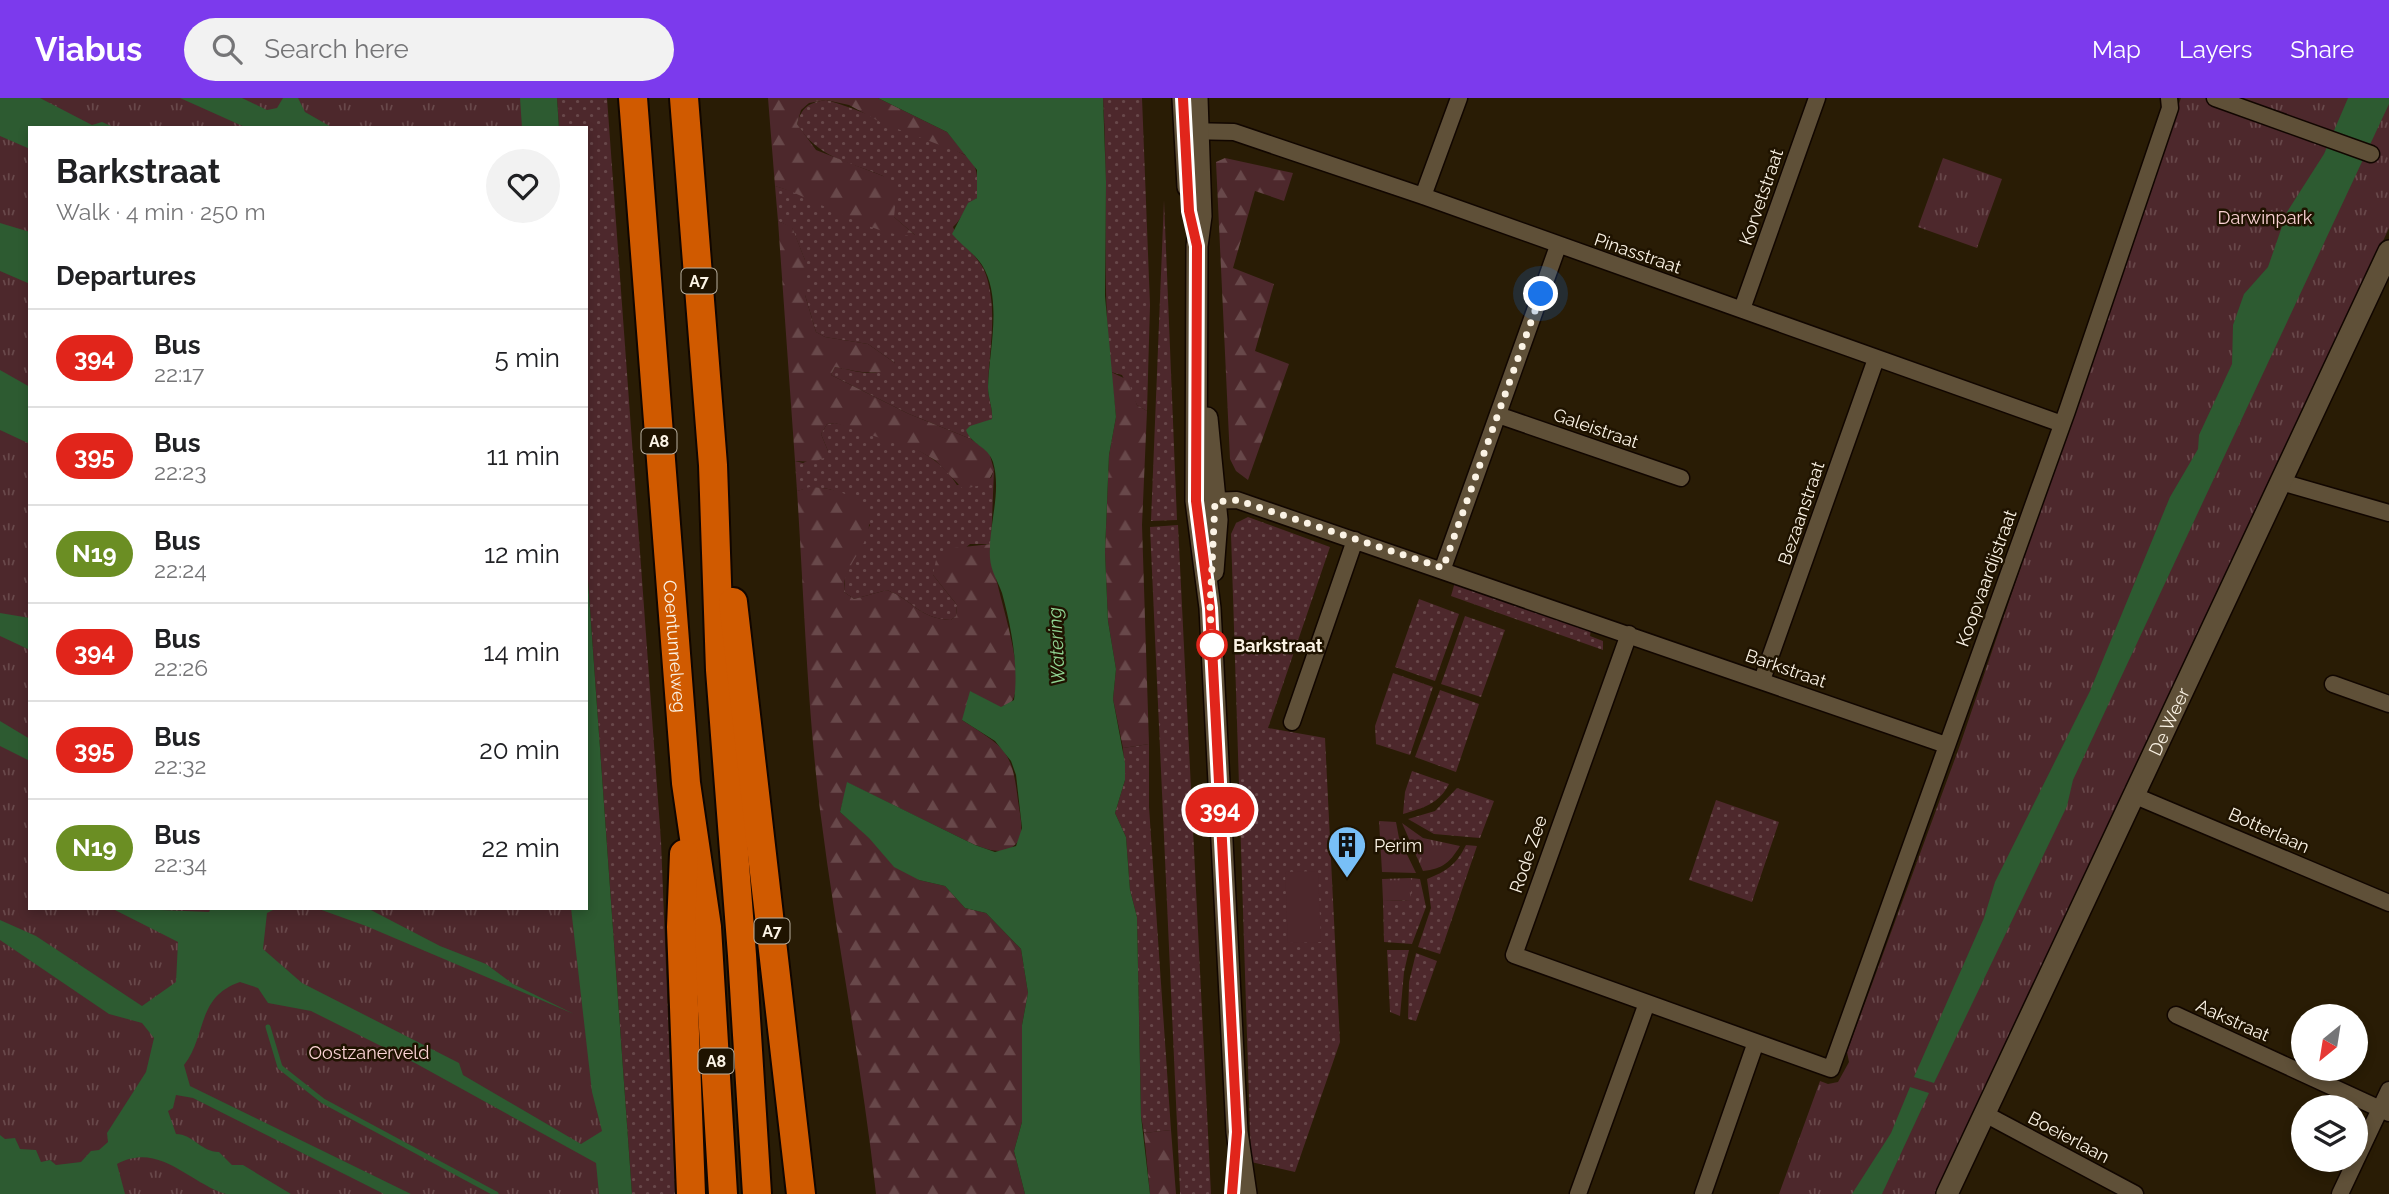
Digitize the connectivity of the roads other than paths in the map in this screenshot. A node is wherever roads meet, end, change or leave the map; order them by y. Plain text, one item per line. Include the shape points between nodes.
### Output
1 (633, 98) edge
2 (684, 98) edge
3 (1183, 98) edge
4 (1197, 98) edge
5 (1459, 98) edge
6 (1817, 98) edge
7 (2169, 98) edge
8 (2215, 98) edge
9 (1192, 130) junction
10 (2371, 154) dead end
11 (1423, 196) junction
12 (1558, 246) junction
13 (2389, 251) edge
14 (1742, 309) junction
15 (1876, 359) junction
16 (1498, 415) junction
17 (2062, 424) junction
18 (713, 464) junction
19 (1681, 478) dead end
20 (2281, 482) junction
21 (1206, 501) junction
22 (2389, 513) edge
23 (1355, 540) junction
24 (1443, 568) junction
25 (1629, 634) junction
26 (1762, 680) junction
27 (2333, 684) dead end
28 (2389, 704) edge
29 (1292, 722) dead end
30 (1946, 745) junction
31 (686, 783) junction
32 (2133, 795) junction
33 (2389, 903) edge
34 (1647, 1003) junction
35 (2176, 1015) dead end
36 (1756, 1042) junction
37 (1831, 1069) joint
38 (2389, 1090) edge
39 (2385, 1111) edge
40 (1985, 1114) junction
41 (1237, 1132) junction
42 (691, 1194) edge
43 (723, 1194) edge
44 (757, 1194) edge
45 (801, 1194) edge
46 (1232, 1194) edge
47 (1246, 1194) edge
48 (1578, 1194) edge
49 (1703, 1194) edge
50 (1947, 1194) edge
51 (2135, 1194) edge
52 (2340, 1194) edge

1 - 31 highway, Coentunnelweg / A8
2 - 18 highway, A7
3 - 9 main road
4 - 9 main road
5 - 11 street
6 - 14 street, Korvetstraat
7 - 17 street, Koopvaardijstraat via 2170,108
8 - 10 street
9 - 11 street, Pinasstraat via 1234,132
9 - 21 main road via 1189,211 1197,246
11 - 12 street, Pinasstraat
12 - 14 street, Pinasstraat
12 - 16 street
13 - 20 main road, De Weer
14 - 15 street, Pinasstraat
15 - 17 street, Pinasstraat
15 - 26 street, Bezaanstraat
16 - 19 street, Galeistraat
16 - 24 street
17 - 30 street, Koopvaardijstraat
18 - 44 highway, A8 via 720,670
18 - 45 highway, A7 via 743,668
20 - 22 street
20 - 32 main road, De Weer
21 - 23 street, Barkstraat via 1237,500
21 - 41 main road
23 - 24 street, Barkstraat
23 - 29 street
24 - 25 street, Barkstraat
25 - 26 street, Barkstraat
25 - 34 street, Rode Zee via 1514,955
26 - 30 street, Barkstraat
27 - 28 street
30 - 37 street, Koopvaardijstraat
31 - 42 highway, A8 via 681,927
31 - 43 highway, Coentunnelweg / A8 via 707,927
32 - 33 street, Botterlaan
32 - 40 main road, De Weer
34 - 36 street, Rode Zee
34 - 48 street
35 - 39 street, Aakstraat
36 - 37 street, Rode Zee
36 - 49 street
38 - 39 street
39 - 52 street
40 - 50 main road, De Weer
40 - 51 street, Boeierlaan
41 - 46 main road
41 - 47 main road

